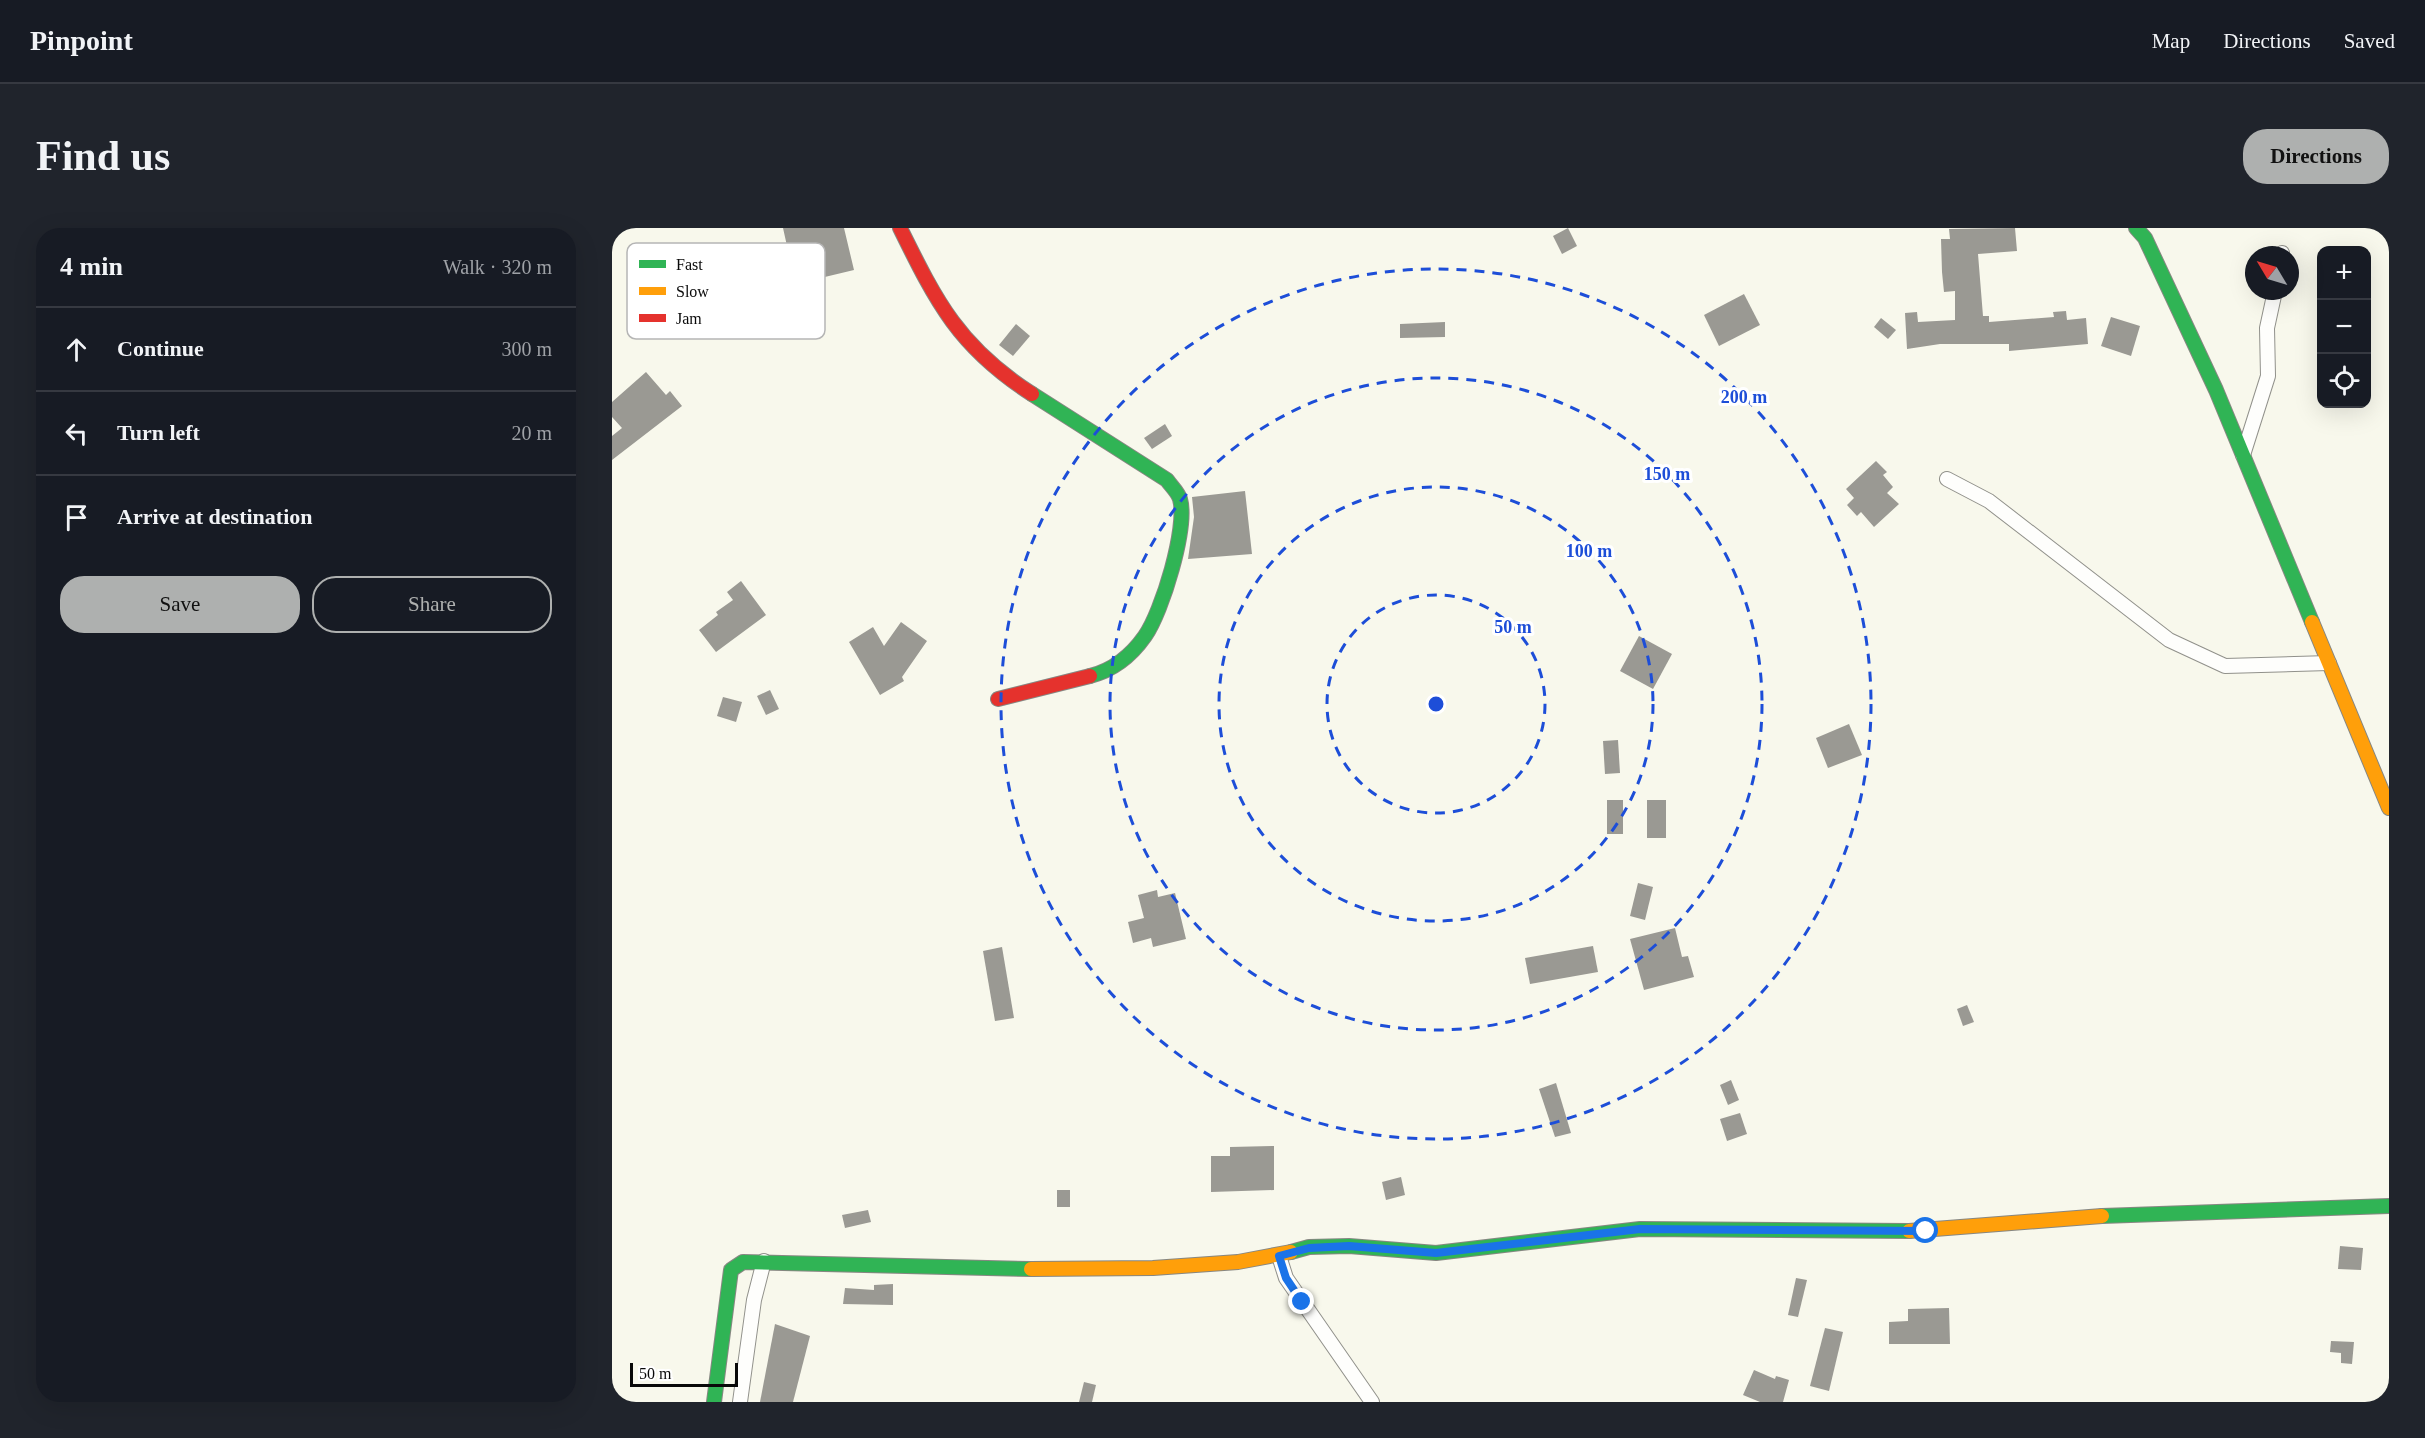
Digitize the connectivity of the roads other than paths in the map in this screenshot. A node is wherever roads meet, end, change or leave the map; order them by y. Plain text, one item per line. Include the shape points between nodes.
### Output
1 (900, 228) edge
2 (2136, 228) edge
3 (2273, 300) edge
4 (2243, 455) junction
5 (1947, 479) dead end
6 (2329, 663) junction
7 (998, 699) dead end
8 (2389, 808) edge
9 (2389, 1206) edge
10 (1279, 1256) junction
11 (764, 1261) junction
12 (714, 1402) edge
13 (740, 1402) edge
14 (1372, 1402) edge

1 - 7 street via 934,298 965,341 1013,382 1167,480 1180,497 1182,515 1173,569 1146,635 1125,659 1099,675
2 - 4 street via 2145,238
3 - 4 street via 2267,328 2268,376
4 - 6 street
5 - 6 street via 1989,501 2169,640 2202,657 2224,666
6 - 8 street
9 - 10 street via 2098,1216 1926,1231 1640,1229 1436,1253 1349,1246 1309,1248
10 - 11 street via 1238,1263 1098,1269
10 - 14 street via 1286,1278
11 - 12 street via 743,1262 730,1270
11 - 13 street via 754,1300

